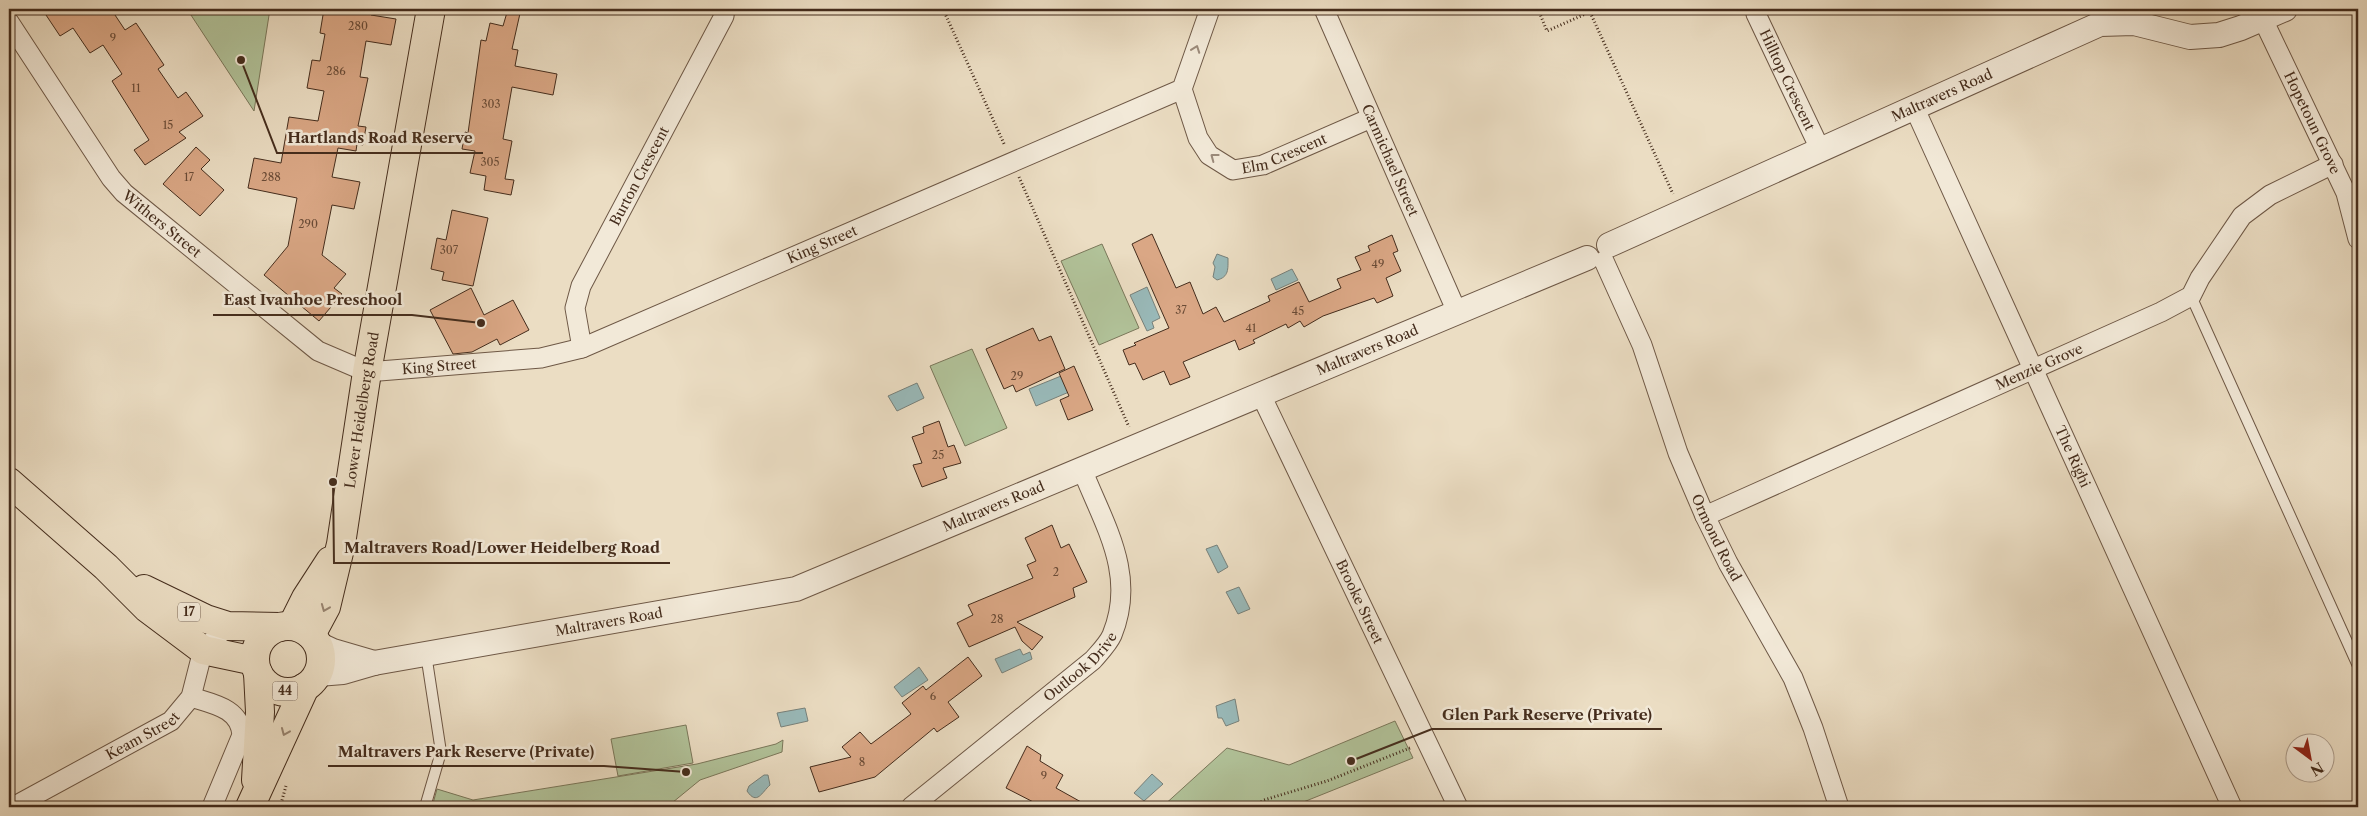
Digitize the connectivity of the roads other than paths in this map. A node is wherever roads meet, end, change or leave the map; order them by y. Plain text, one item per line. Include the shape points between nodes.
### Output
1 (431, 9) edge
2 (725, 9) edge
3 (1210, 9) edge
4 (1324, 9) edge
5 (1755, 9) edge
6 (2285, 9) edge
7 (2261, 14) edge
8 (9, 22) edge
9 (1182, 89) junction
10 (1914, 107) junction
11 (1371, 118) junction
12 (1820, 149) junction
13 (2333, 164) junction
14 (2358, 239) edge
15 (1600, 255) junction
16 (2191, 296) junction
17 (1458, 312) junction
18 (582, 348) junction
19 (2033, 368) junction
20 (367, 372) junction
21 (1261, 394) junction
22 (1082, 469) junction
23 (9, 482) edge
24 (1705, 516) junction
25 (106, 567) junction
26 (228, 626) junction
27 (300, 633) junction
28 (203, 650) junction
29 (426, 654) junction
30 (374, 663) junction
31 (2358, 666) edge
32 (257, 667) junction
33 (311, 681) junction
34 (191, 697) junction
35 (252, 799) edge
36 (919, 804) edge
37 (13, 807) edge
38 (212, 807) edge
39 (425, 807) edge
40 (1458, 807) edge
41 (1839, 807) edge
42 (2232, 807) edge

1 - 20 main road, Lower Heidelberg Road / 44
2 - 18 street, Burton Crescent via 581,286 575,308
9 -> 3 street
4 - 11 street, Carmichael Street
5 - 12 street, Hilltop Crescent
6 - 7 street, Maltravers Road
7 - 10 street, Maltravers Road via 2219,35 2190,38 2134,23 2100,24
7 - 13 street, Hopetoun Grove
8 - 20 street, Withers Street via 124,193 318,351
11 -> 9 street, Elm Crescent via 1263,165 1233,170 1209,155 1198,138
9 - 18 street, King Street
10 - 12 street, Maltravers Road
10 - 19 street, The Righi
11 - 17 street, Carmichael Street
12 - 15 street, Maltravers Road
13 - 14 street, Hopetoun Grove via 2346,193
13 - 16 street via 2270,195 2242,216
15 - 17 street, Maltravers Road
15 - 24 street, Ormond Road via 1642,345 1678,453
16 - 19 street, Menzie Grove
16 - 31 lane
17 - 21 street, Maltravers Road
18 - 20 street, King Street via 541,358
19 - 24 street, Menzie Grove
19 - 42 street, The Righi
20 - 27 main road, Lower Heidelberg Road / 44 via 341,544 306,598
21 - 22 street, Maltravers Road
21 - 40 street, Brooke Street
22 - 29 street, Maltravers Road via 796,589
22 - 36 street, Outlook Drive via 1120,564 1122,584 1111,637 1093,660
23 - 25 main road, 17
24 - 41 street, Ormond Road via 1793,678
25 - 26 main road, 17 via 157,597
25 - 28 main road, 17 via 147,608
26 - 27 main road, 17
26 - 28 street
27 - 30 street, Maltravers Road via 334,652
27 - 32 main road, 44 via 270,631 257,650
27 - 33 main road, 44 via 321,654
28 - 32 main road, 17
28 - 34 street, Keam Street
29 - 30 street, Maltravers Road
29 - 39 lane via 441,752
30 - 33 street, Maltravers Road
32 - 33 main road, 44 via 267,684 277,690 294,691
32 - 35 main road, 44 via 260,712
33 -> 35 main road, 44
34 - 37 street, Keam Street via 172,722
34 - 38 street via 229,711 241,726 242,734

